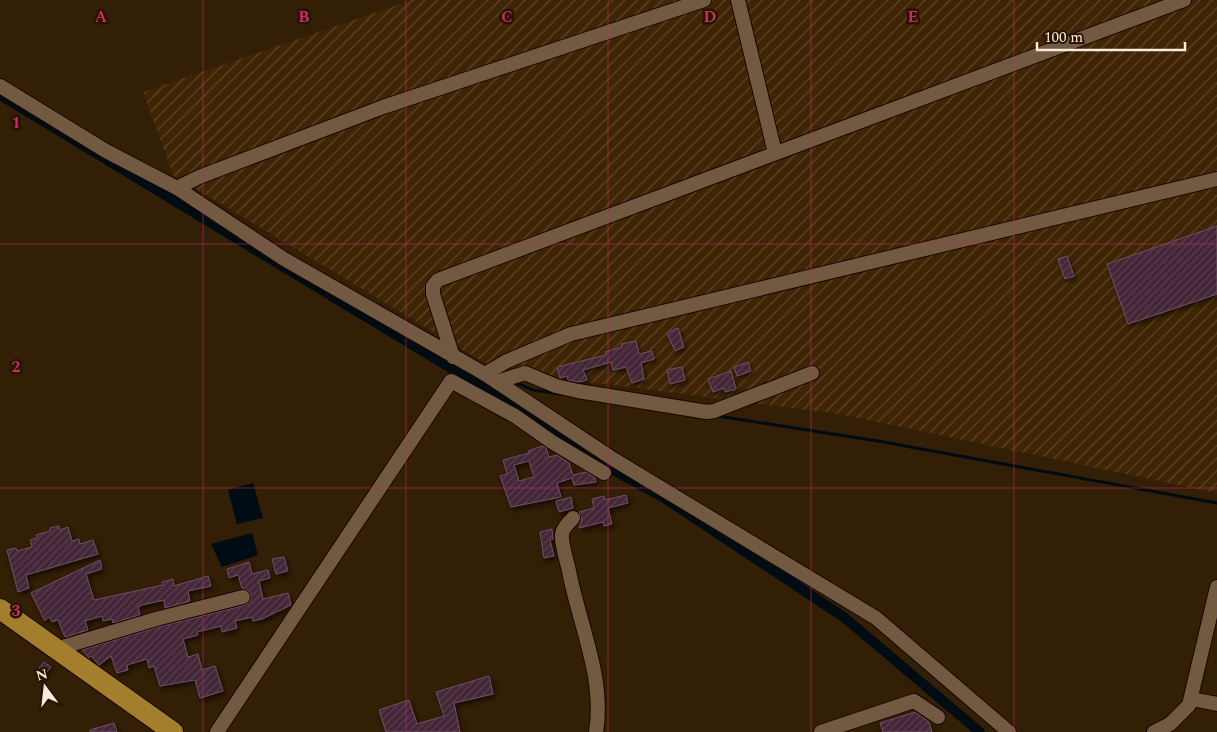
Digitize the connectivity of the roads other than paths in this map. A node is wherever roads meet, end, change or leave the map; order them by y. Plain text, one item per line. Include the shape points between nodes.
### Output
1 (704, 0) edge
2 (738, 0) edge
3 (1184, 0) edge
4 (0, 86) edge
5 (775, 153) junction
6 (1217, 179) edge
7 (177, 188) junction
8 (453, 358) junction
9 (812, 373) dead end
10 (485, 374) junction
11 (497, 382) junction
12 (525, 401) junction
13 (515, 416) junction
14 (604, 473) dead end
15 (573, 518) dead end
16 (1217, 587) edge
17 (243, 597) dead end
18 (0, 609) edge
19 (56, 649) junction
20 (1192, 699) junction
21 (1217, 704) edge
22 (938, 717) dead end
23 (173, 732) edge
24 (217, 732) edge
25 (596, 732) edge
26 (821, 732) edge
27 (1009, 732) edge
28 (1154, 732) edge

1 - 7 street via 383,107
2 - 5 street
3 - 5 street
4 - 7 street via 106,151
5 - 8 street via 438,280 433,286 433,294
6 - 10 street via 571,334 507,361
7 - 8 street via 284,259
8 - 10 street
9 - 11 street via 707,412 578,391 525,373
10 - 11 street
11 - 12 street
12 - 13 street
12 - 27 street via 634,472 876,618
13 - 14 street
13 - 24 street via 454,381 450,383
15 - 25 street via 564,529 563,540 574,599 595,674 598,699
16 - 20 street
17 - 19 street
18 - 19 highway
19 - 23 highway
20 - 21 street
20 - 28 street via 1182,714
22 - 26 street via 914,701

